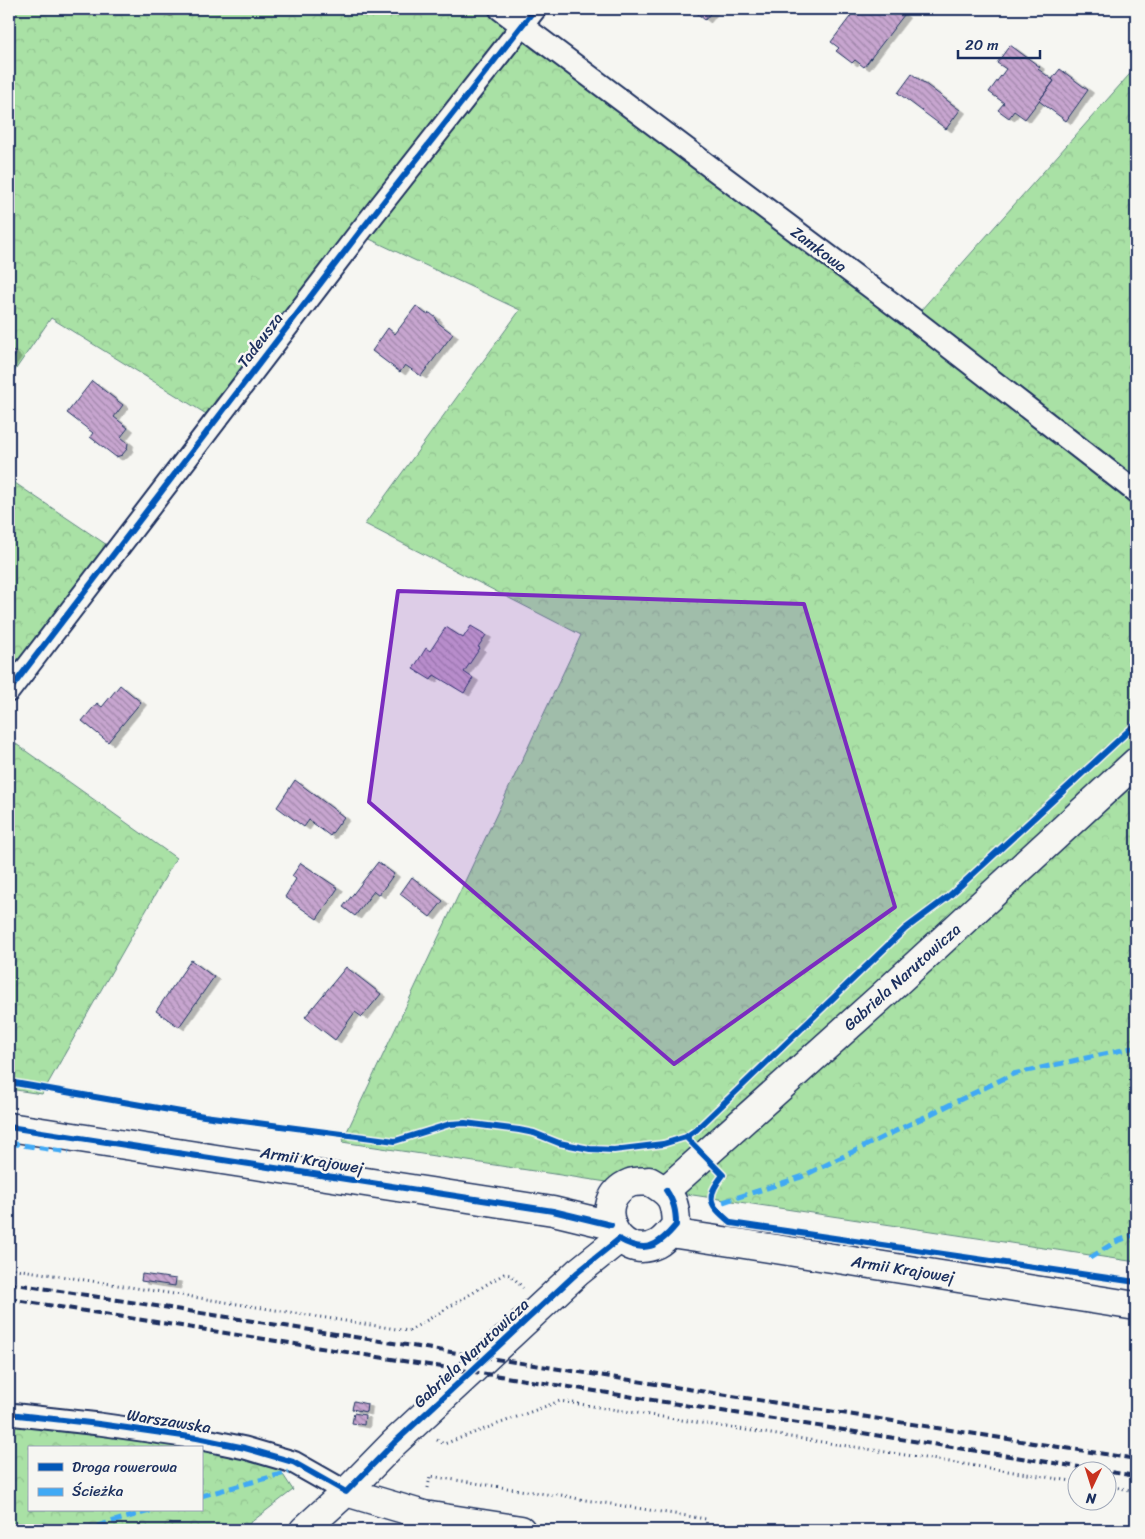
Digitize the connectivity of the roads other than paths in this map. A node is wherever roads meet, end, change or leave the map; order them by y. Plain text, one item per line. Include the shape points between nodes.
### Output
1 (500, 9) edge
2 (535, 9) edge
3 (522, 26) junction
4 (1136, 492) edge
5 (9, 690) edge
6 (1136, 762) edge
7 (9, 1127) edge
8 (666, 1190) junction
9 (615, 1232) junction
10 (670, 1233) junction
11 (1136, 1306) edge
12 (9, 1414) edge
13 (346, 1492) junction
14 (304, 1530) edge
15 (521, 1530) edge

1 - 3 street, Zamkowa
2 - 3 street, Tadeusza
3 - 4 street, Zamkowa via 905,313
3 - 5 street, Tadeusza via 358,233
6 - 8 main road, Gabriela Narutowicza
7 - 9 main road, Armii Krajowej via 553,1211
8 - 9 main road via 649,1181 630,1183 615,1194 609,1210
8 - 10 main road via 676,1211 676,1225
9 - 10 main road, Armii Krajowej via 631,1246 645,1248 658,1244
9 - 13 main road, Gabriela Narutowicza via 578,1272 394,1443
10 - 11 main road, Armii Krajowej
12 - 13 street, Warszawska via 197,1438 245,1448 293,1462
13 - 14 main road, Gabriela Narutowicza
13 - 15 main road, Warszawska via 424,1515

